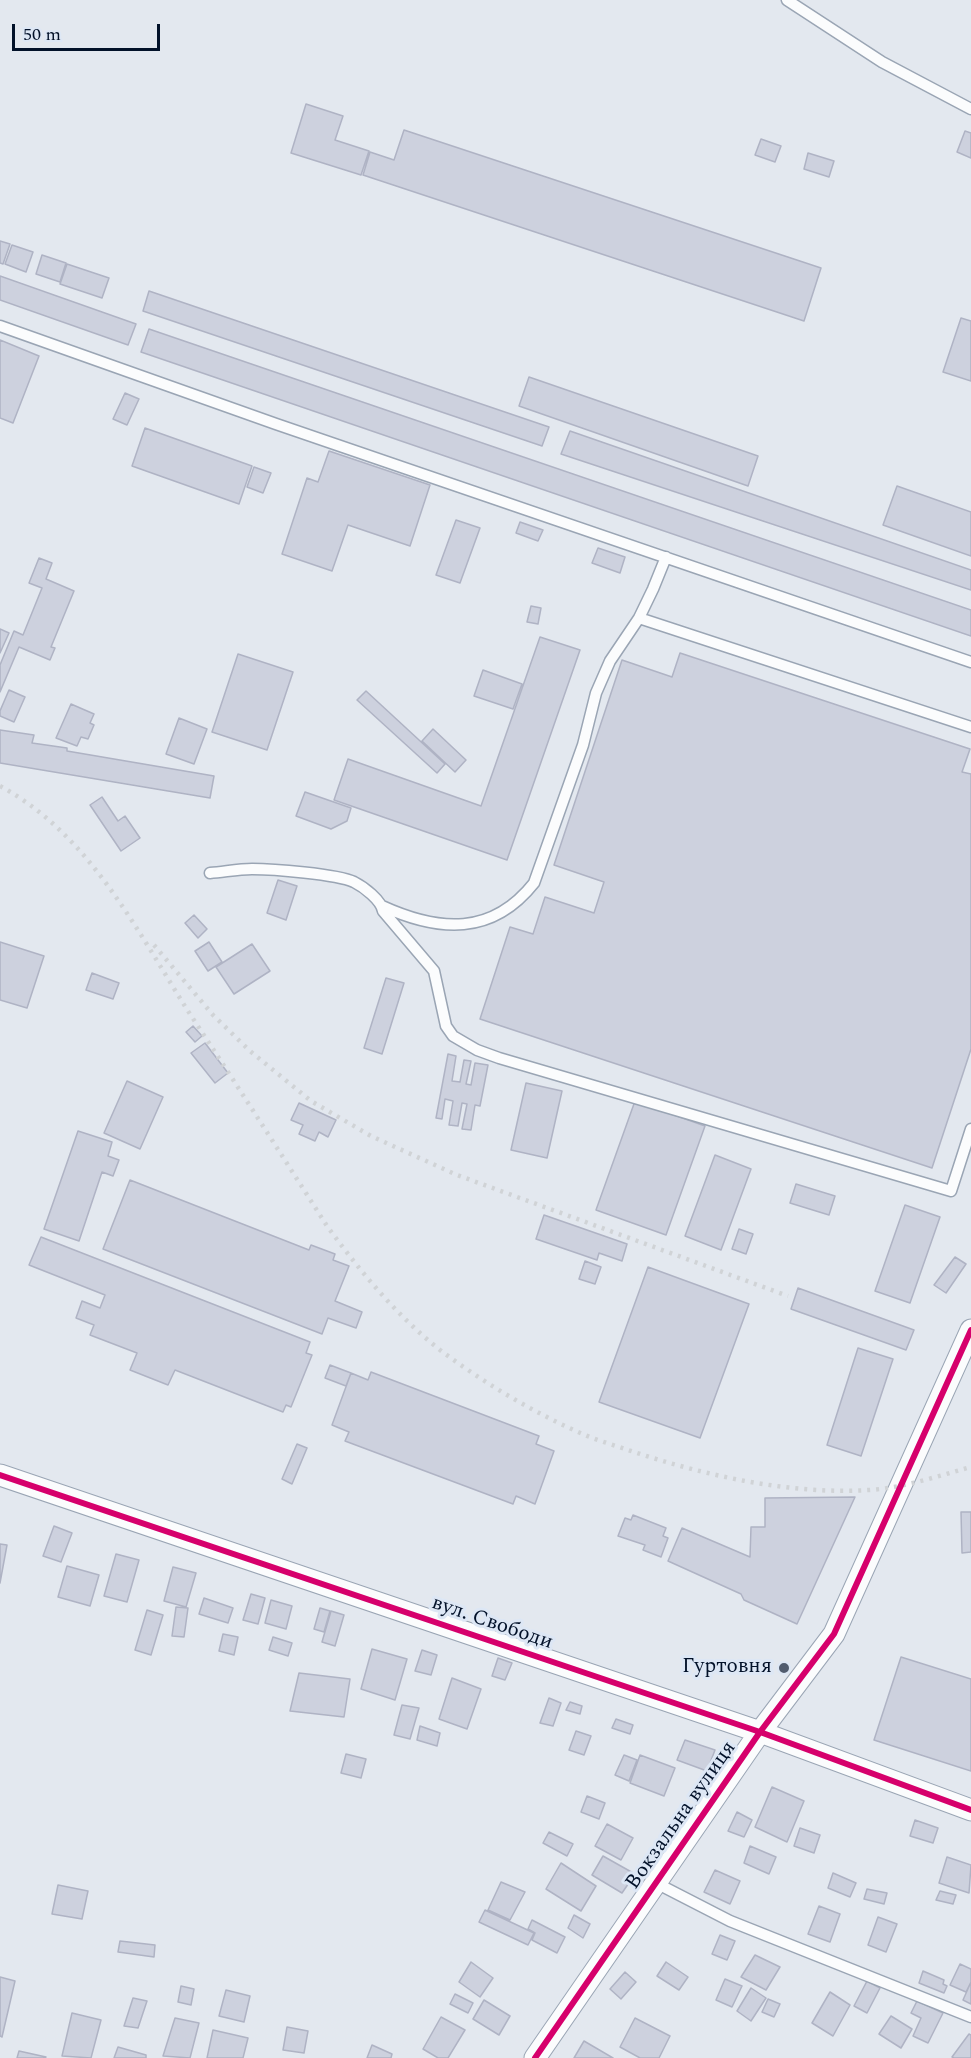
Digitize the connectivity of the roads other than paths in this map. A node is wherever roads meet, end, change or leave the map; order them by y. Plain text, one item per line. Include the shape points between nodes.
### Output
1 (787, 0) edge
2 (971, 109) edge
3 (0, 326) edge
4 (666, 557) junction
5 (639, 618) junction
6 (971, 662) edge
7 (971, 727) edge
8 (210, 873) dead end
9 (382, 906) junction
10 (971, 1129) edge
11 (971, 1330) edge
12 (0, 1475) edge
13 (760, 1732) junction
14 (971, 1810) edge
15 (656, 1883) junction
16 (971, 2017) edge
17 (535, 2058) edge

1 - 2 lane via 882,62
3 - 4 lane
4 - 5 lane
4 - 6 lane
5 - 7 lane
5 - 9 lane via 610,661 596,693 583,745 534,883 524,896 492,918 453,926 405,917
8 - 9 lane via 252,869 338,878 366,890
9 - 10 lane via 434,972 446,1026 462,1043 477,1050 951,1191
11 - 13 street, Вокзальна вулиця via 834,1634
12 - 13 street, вул. Свободи
13 - 14 street, вул. Свободи
13 - 15 street, Вокзальна вулиця
15 - 16 lane via 730,1921
15 - 17 street, Вокзальна вулиця

